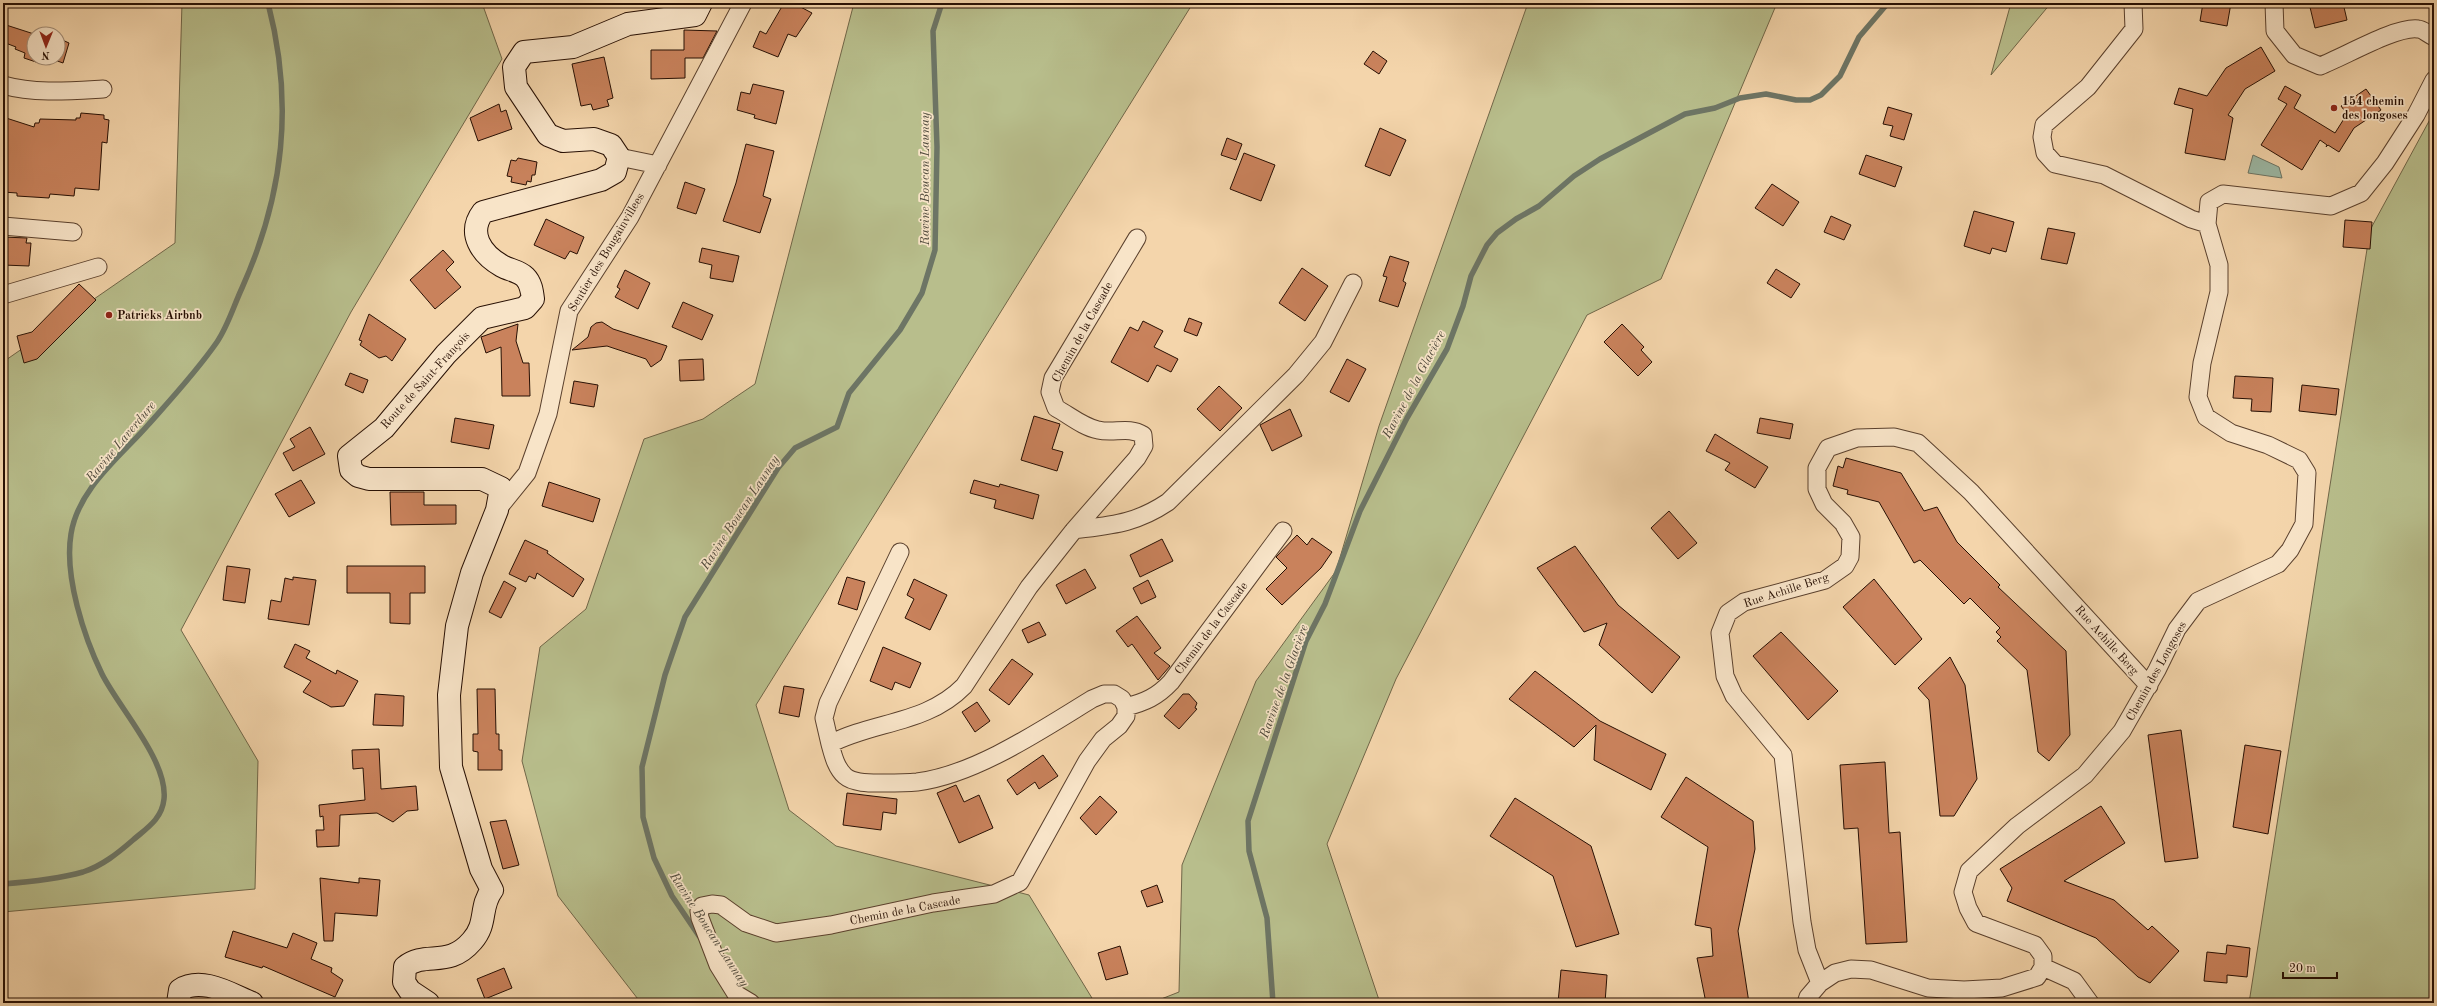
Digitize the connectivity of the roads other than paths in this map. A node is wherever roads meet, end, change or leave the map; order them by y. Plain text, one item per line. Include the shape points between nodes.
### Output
1 (701, 3) edge
2 (743, 3) edge
3 (2133, 3) edge
4 (2274, 3) edge
5 (2434, 37) edge
6 (2434, 80) edge
7 (3, 85) edge
8 (103, 89) dead end
9 (619, 157) junction
10 (658, 165) junction
11 (2207, 224) junction
12 (3, 226) edge
13 (73, 232) dead end
14 (1137, 238) dead end
15 (98, 267) dead end
16 (1353, 283) dead end
17 (3, 295) edge
18 (497, 510) junction
19 (1074, 530) junction
20 (1284, 531) dead end
21 (900, 552) dead end
22 (2149, 686) junction
23 (1126, 707) junction
24 (830, 744) junction
25 (2043, 967) junction
26 (1820, 982) junction
27 (178, 1003) edge
28 (252, 1003) edge
29 (428, 1003) edge
30 (751, 1003) edge
31 (1806, 1003) edge
32 (2090, 1003) edge

1 - 9 main road via 695,15 628,24 573,47 524,52 517,59 514,67 516,87 548,135 563,141 594,139 611,145
2 - 10 street, Sentier des Bougainvillees
3 - 11 street via 2134,29 2088,87 2044,126 2042,137 2045,153 2055,164 2104,175 2191,219
4 - 5 street via 2275,31 2294,56 2320,66 2391,33 2418,29
6 - 11 street, Chemin des Longoses via 2416,116 2386,163 2361,193 2332,206 2224,194 2209,202
7 - 8 street via 20,90 42,91
9 - 10 street
9 - 18 main road, Route de Saint-François via 615,172 601,180 483,212 477,220 475,236 479,245 502,266 524,276 532,287 533,299 525,308 482,318 446,354 384,428 349,456 351,470 358,476 369,479 482,479 501,488
10 - 18 street, Sentier des Bougainvillees via 630,216 568,310 548,414 527,473
11 - 22 street, Chemin des Longoses via 2219,265 2219,292 2202,363 2198,397 2206,417 2231,433 2299,460 2307,473 2304,524 2290,550 2278,564 2198,601 2177,629
12 - 13 street
14 - 19 street, Chemin de la Cascade via 1053,378 1050,392 1056,408 1096,430 1134,430 1143,434 1144,446 1137,458
15 - 17 street
16 - 19 street via 1323,342 1296,374 1168,502 1150,514 1128,523
18 - 29 main road, Route de Saint-François via 472,573 457,626 449,695 451,767 481,870 492,890 486,898 481,931 462,951 444,959 414,960 406,966 404,982 410,991
19 - 24 street, Chemin de la Cascade via 1030,587 964,686 953,697 938,707 914,717 858,731
20 - 23 street, Chemin de la Cascade via 1171,682 1160,694
21 - 24 street via 828,703 824,718
22 - 25 street, Chemin des Longoses via 2122,731 2085,775 2018,826 1969,872 1963,892 1976,923 2035,946 2043,956
22 - 26 street, Rue Achille Berg via 1971,492 1923,447 1894,436 1857,438 1828,448 1817,468 1817,489 1824,504 1843,523 1851,537 1850,557 1845,566 1824,580 1744,602 1728,613 1720,633 1725,676 1734,696 1783,755 1802,922 1807,950
23 - 24 street via 1122,699 1114,694 1104,694 994,756 950,774 918,782 868,783 846,777 836,764
23 - 30 street, Chemin de la Cascade via 1126,716 1120,726 1104,739 1087,761 1020,882 994,894 776,933 746,923 721,906 702,906 699,911 700,918 718,965 736,994
25 - 26 street via 2036,977 2002,988 1928,988 1871,970 1851,969
25 - 32 street via 2074,981
26 - 31 street
27 - 28 main road via 180,990 190,984 207,985

